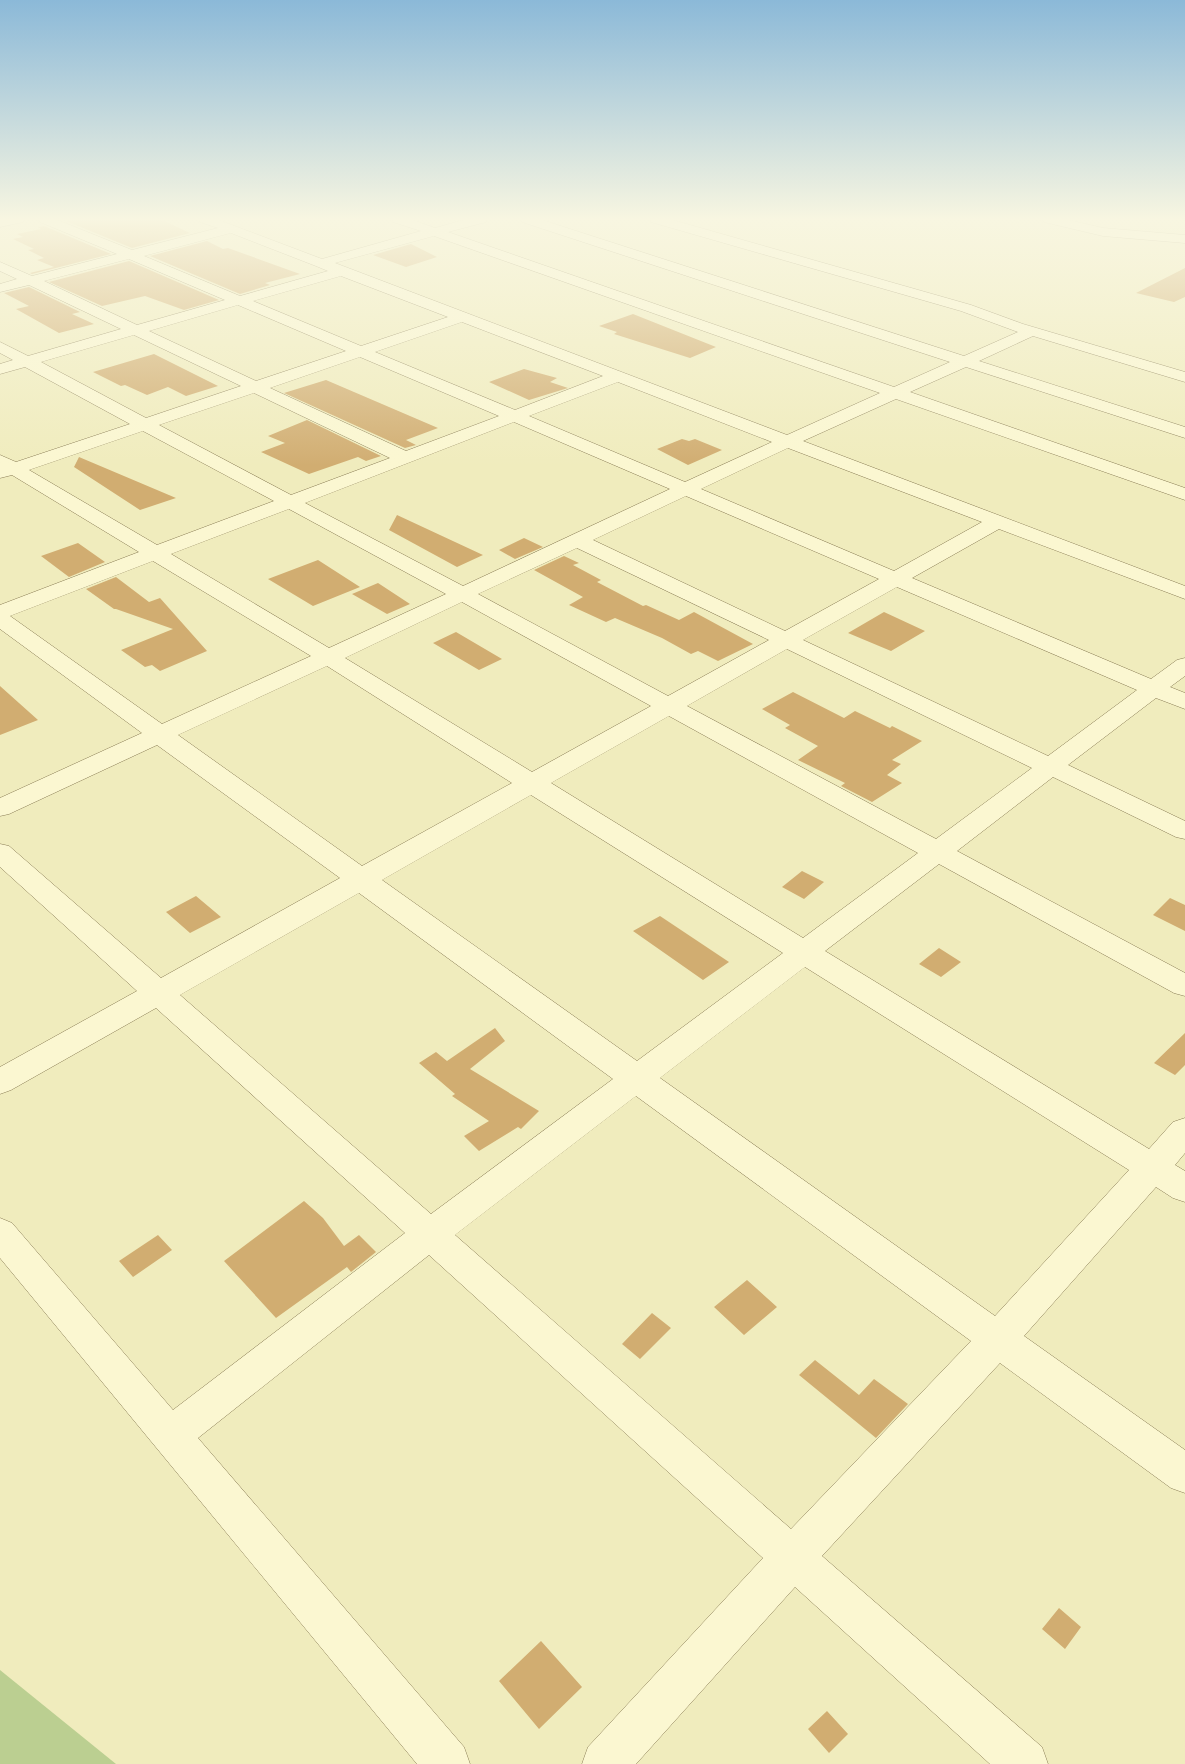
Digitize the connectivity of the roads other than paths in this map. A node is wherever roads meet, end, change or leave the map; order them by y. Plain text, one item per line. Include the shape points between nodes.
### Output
1 (75, 301) edge
2 (237, 301) edge
3 (238, 301) edge
4 (424, 301) edge
5 (636, 301) edge
6 (778, 301) edge
7 (943, 301) edge
8 (463, 316) junction
9 (136, 330) junction
10 (1032, 331) junction
11 (0, 347) edge
12 (361, 352) junction
13 (27, 362) junction
14 (963, 362) junction
15 (0, 370) edge
16 (619, 376) junction
17 (1185, 377) edge
18 (256, 387) junction
19 (895, 392) junction
20 (514, 416) junction
21 (145, 425) junction
22 (1185, 433) edge
23 (788, 441) junction
24 (405, 458) junction
25 (5, 467) edge
26 (685, 489) junction
27 (1185, 494) edge
28 (287, 502) junction
29 (998, 521) junction
30 (576, 540) junction
31 (152, 552) junction
32 (897, 579) junction
33 (1185, 593) edge
34 (462, 594) junction
35 (0, 612) edge
36 (0, 619) edge
37 (786, 641) junction
38 (328, 657) junction
39 (1185, 664) edge
40 (1153, 688) junction
41 (1185, 702) edge
42 (668, 706) junction
43 (159, 734) junction
44 (1049, 766) junction
45 (532, 784) junction
46 (0, 808) edge
47 (1185, 832) edge
48 (0, 852) edge
49 (937, 852) junction
50 (362, 880) junction
51 (804, 953) junction
52 (1185, 986) edge
53 (160, 993) junction
54 (638, 1079) junction
55 (0, 1082) edge
56 (1185, 1131) edge
57 (1151, 1168) junction
58 (1185, 1188) edge
59 (0, 1233) edge
60 (430, 1234) junction
61 (998, 1339) junction
62 (171, 1435) junction
63 (1185, 1474) edge
64 (793, 1557) junction
65 (447, 1764) edge
66 (605, 1764) edge
67 (1025, 1764) edge

1 - 9 street
2 - 9 street
3 - 12 street
4 - 8 street
5 - 19 street
6 - 14 street
7 - 10 street
8 - 12 street
8 - 16 street
9 - 13 street
9 - 18 street
10 - 14 street
10 - 17 street
11 - 13 street
12 - 18 street
12 - 20 street
13 - 15 street
13 - 21 street
14 - 19 street
14 - 22 street
16 - 20 street
16 - 23 street
18 - 21 street
18 - 24 street
19 - 23 street
19 - 27 street
20 - 24 street
20 - 26 street
21 - 25 street
21 - 28 street
23 - 26 street
23 - 29 street
24 - 28 street
25 - 31 street
26 - 30 street
26 - 32 street
28 - 31 street
28 - 34 street
29 - 32 street
29 - 33 street
30 - 34 street
30 - 37 street
31 - 35 street
31 - 38 street
32 - 37 street
32 - 40 street
34 - 38 street
34 - 42 street
36 - 43 street
37 - 42 street
37 - 44 street
38 - 43 street
38 - 45 street
39 - 40 street
40 - 41 street
40 - 44 street
42 - 45 street
42 - 49 street
43 - 46 street
43 - 50 street
44 - 47 street
44 - 49 street
45 - 50 street
45 - 51 street
48 - 53 street
49 - 51 street
49 - 52 street
50 - 53 street
50 - 54 street
51 - 54 street
51 - 57 street
53 - 55 street
53 - 60 street
54 - 60 street
54 - 61 street
56 - 57 street
57 - 58 street
57 - 61 street
59 - 62 street
60 - 62 street
60 - 64 street
61 - 63 street
61 - 64 street
62 - 65 street
64 - 66 street
64 - 67 street

